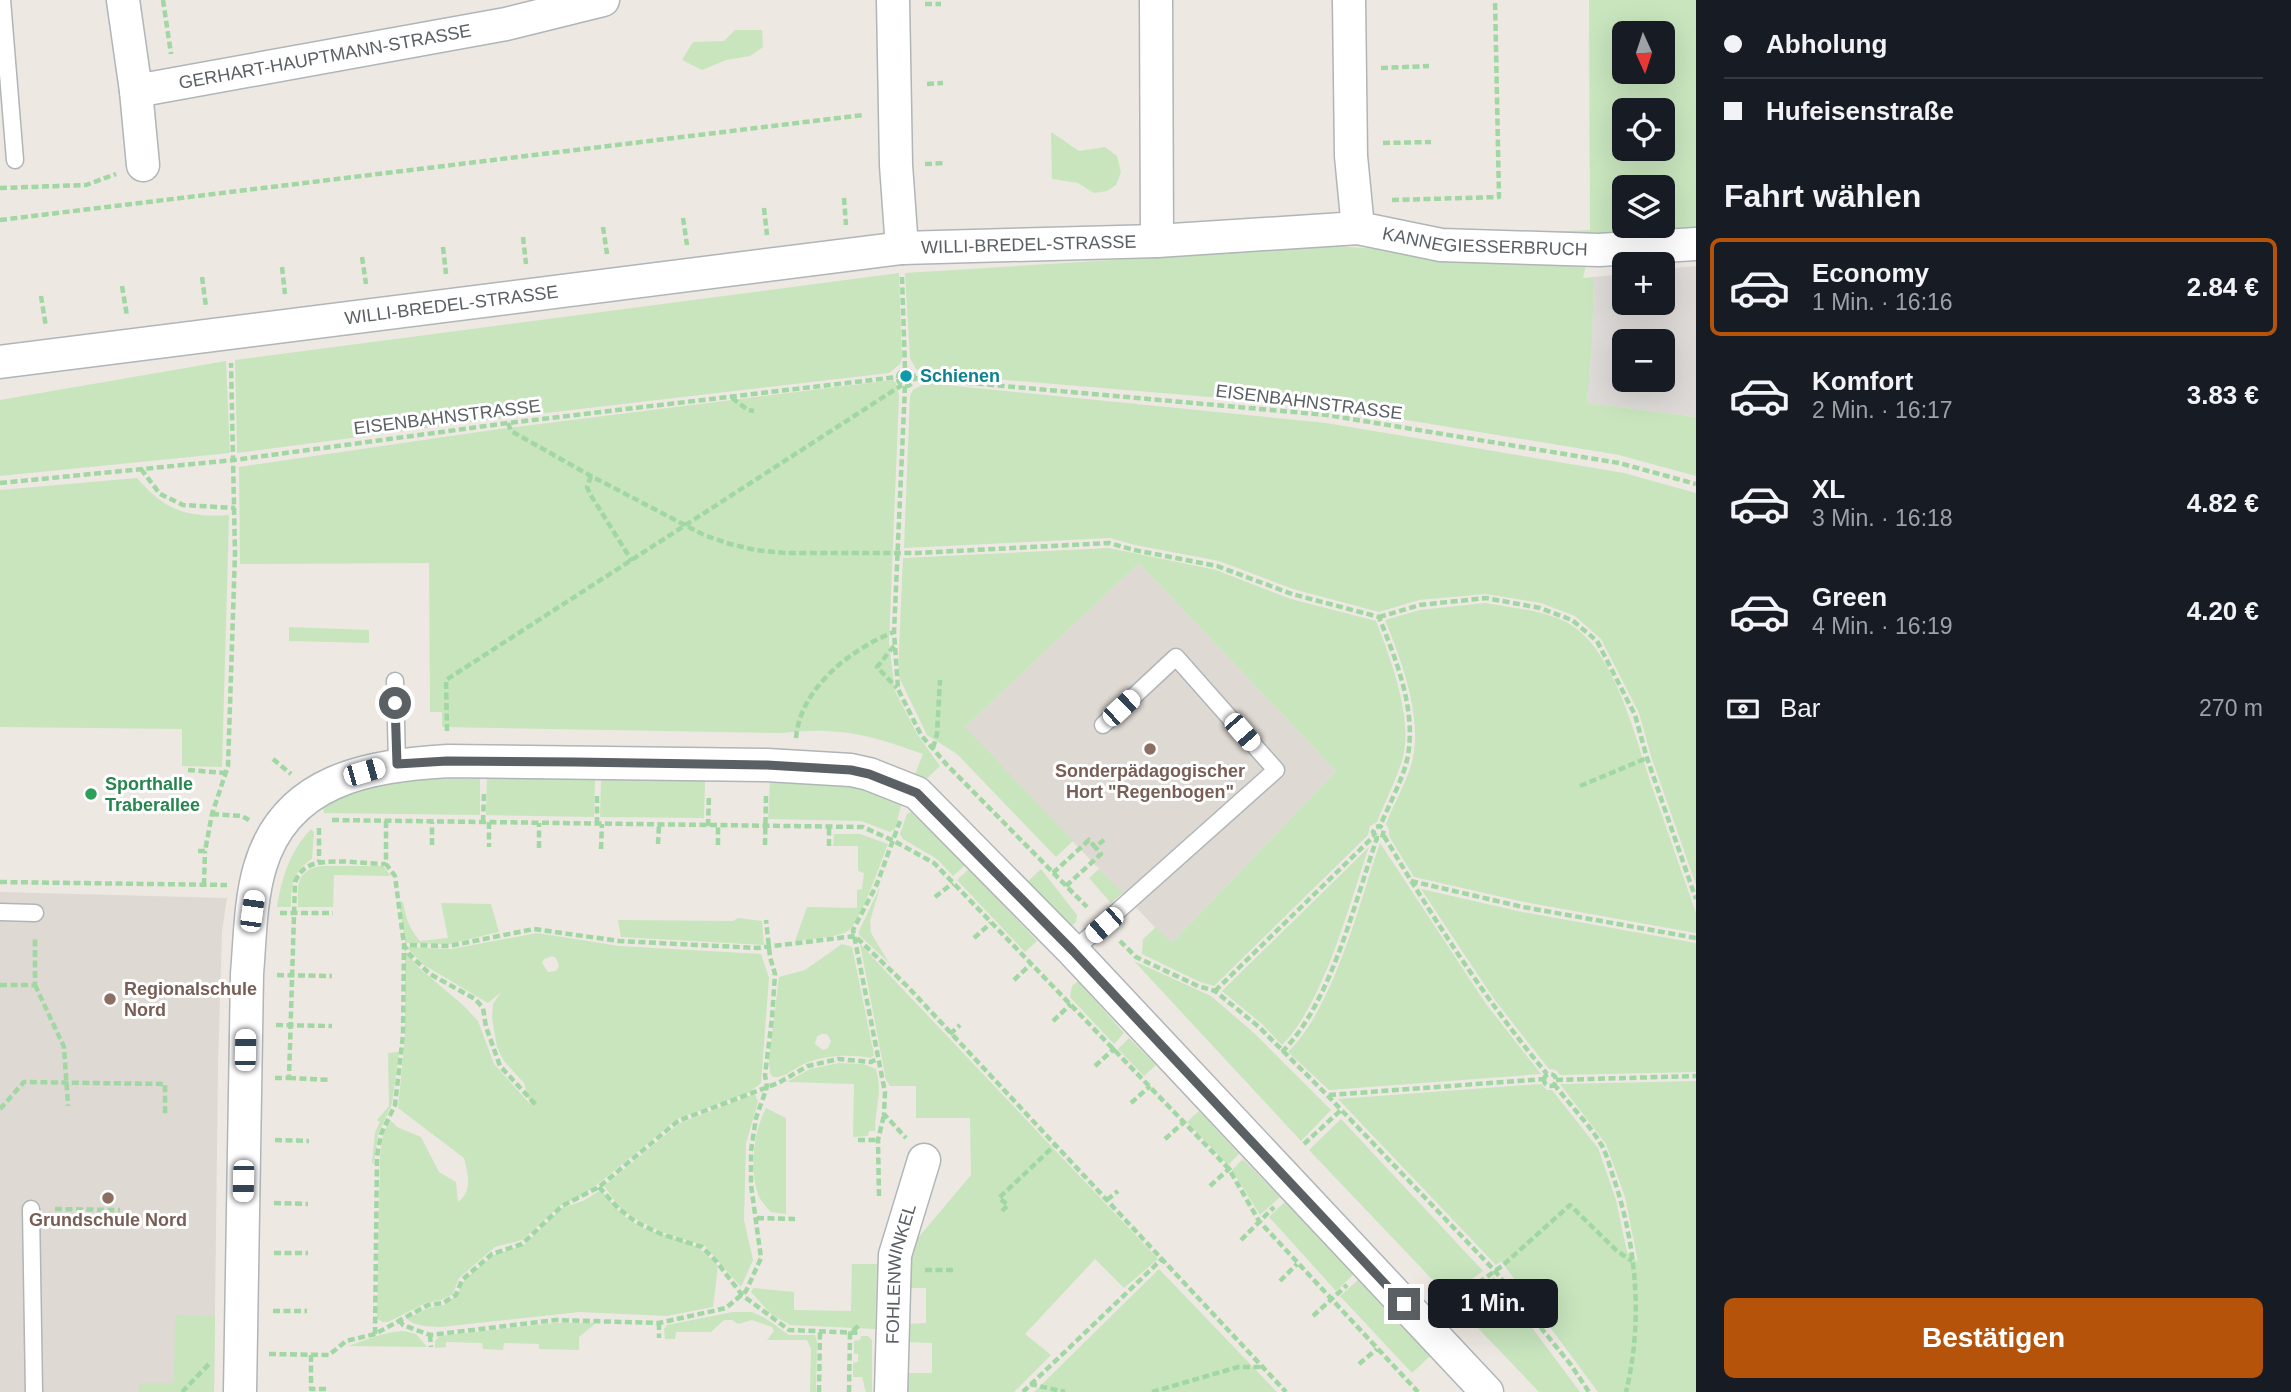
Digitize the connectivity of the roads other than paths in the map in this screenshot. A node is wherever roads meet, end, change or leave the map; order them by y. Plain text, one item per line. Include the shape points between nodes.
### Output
1 (2, 0) edge
2 (122, 0) edge
3 (603, 0) edge
4 (893, 0) edge
5 (1156, 0) edge
6 (1349, 0) edge
7 (136, 91) junction
8 (15, 160) dead end
9 (143, 165) road end
10 (1358, 228) junction
11 (1157, 241) junction
12 (1696, 244) edge
13 (902, 248) junction
14 (0, 362) edge
15 (394, 681) dead end
16 (1103, 725) dead end
17 (397, 764) junction
18 (0, 912) edge
19 (35, 913) road end
20 (1073, 951) junction
21 (924, 1160) road end
22 (31, 1209) road end
23 (34, 1392) edge
24 (240, 1392) edge
25 (891, 1392) edge
26 (1487, 1392) edge

1 - 8 lane
2 - 7 street
3 - 7 street, GERHART-HAUPTMANN-STRASSE via 506,24
4 - 13 street, WILLI-BREDEL-STRASSE
5 - 11 street, WILLI-BREDEL-STRASSE
6 - 10 street via 1351,144
7 - 9 street
10 - 11 street, WILLI-BREDEL-STRASSE
10 - 12 street, KANNEGIESSERBRUCH via 1441,246 1599,250
11 - 13 street, WILLI-BREDEL-STRASSE
13 - 14 street, WILLI-BREDEL-STRASSE
15 - 17 lane
16 - 20 lane via 1176,657 1276,770
17 - 20 street via 781,766 869,774 917,793
17 - 24 street via 349,776 297,806 269,844 256,886 247,974
18 - 19 lane
20 - 26 street
21 - 25 street, FOHLENWINKEL via 895,1255
22 - 23 lane

